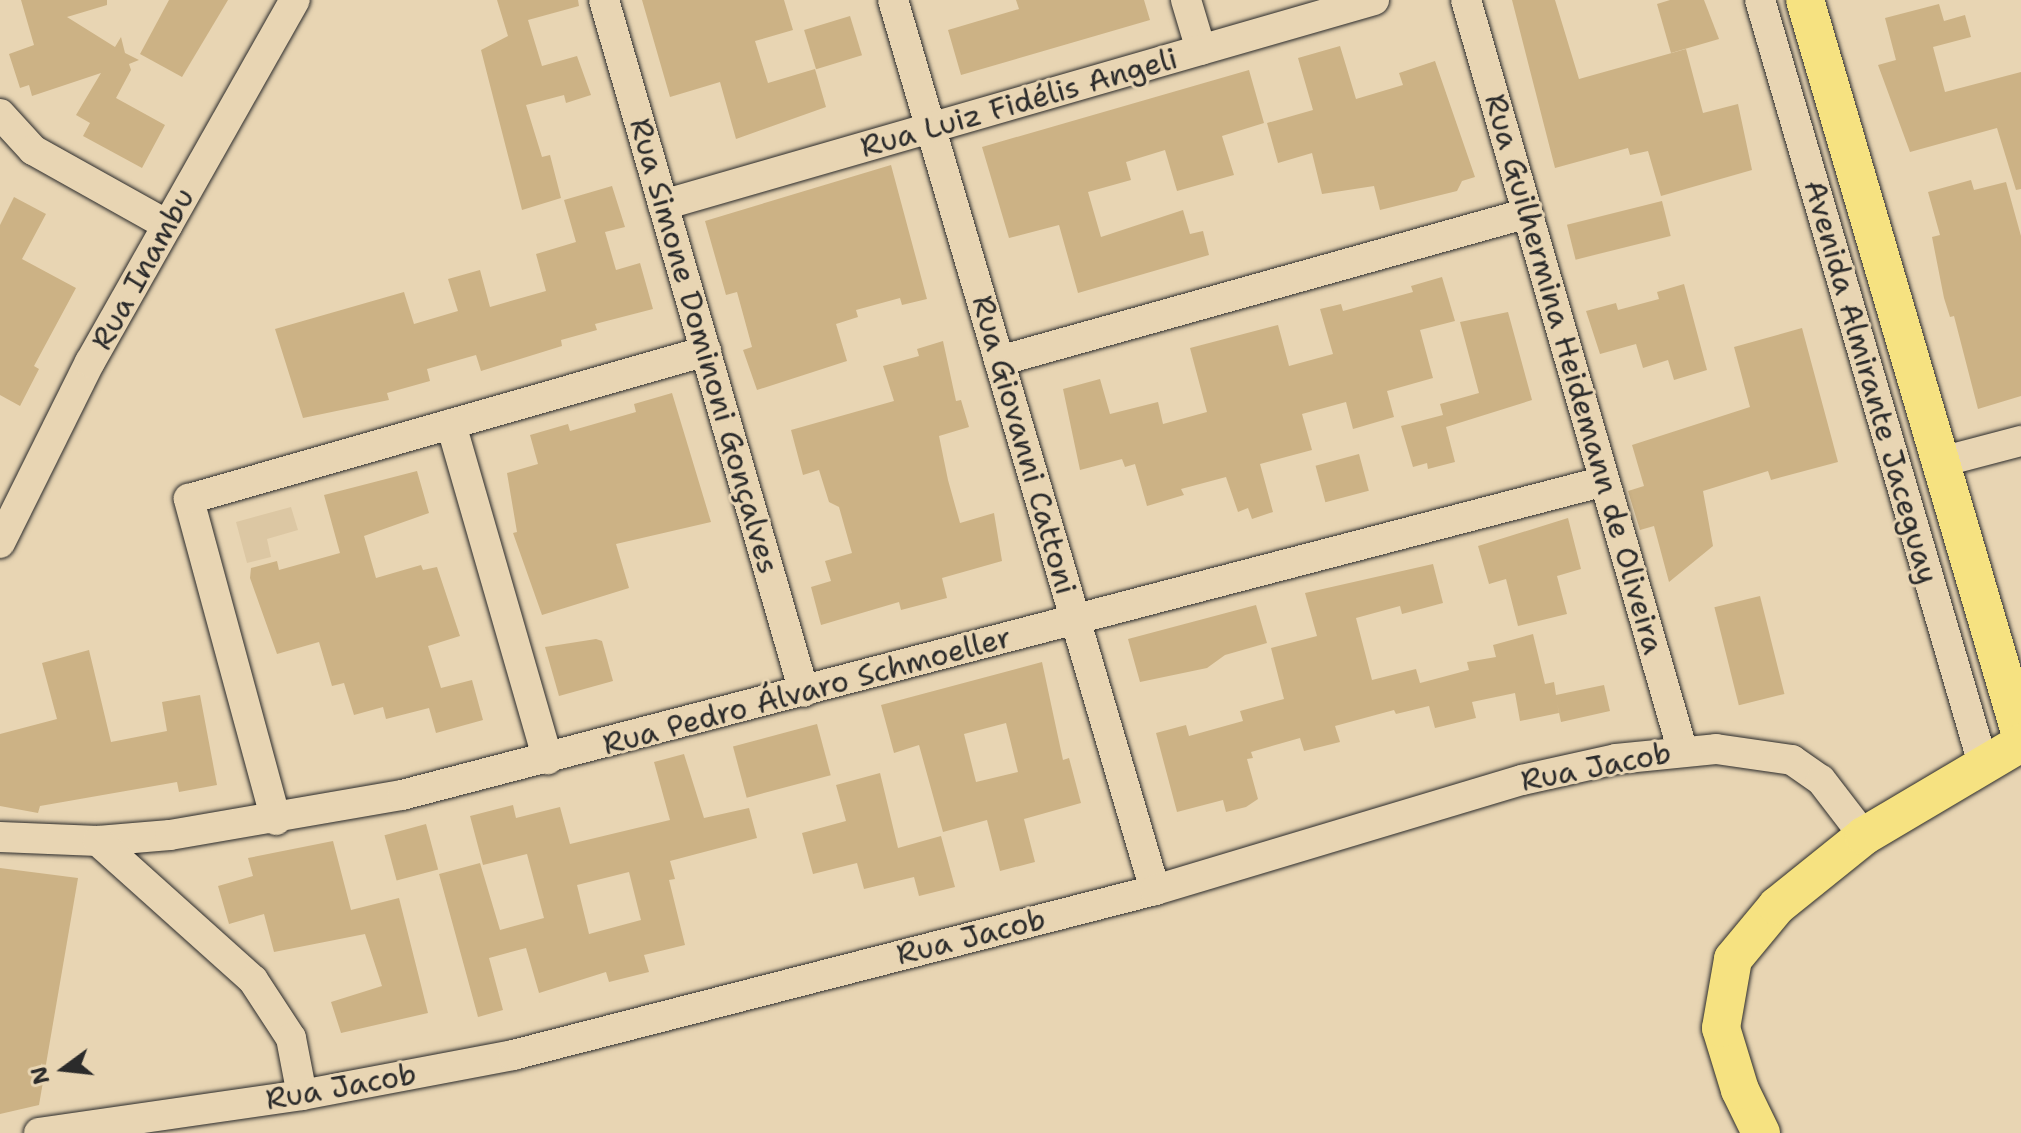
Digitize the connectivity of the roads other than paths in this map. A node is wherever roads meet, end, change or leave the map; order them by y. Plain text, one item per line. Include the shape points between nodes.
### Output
1 (295, 0) edge
2 (604, 0) edge
3 (893, 0) edge
4 (1186, 0) edge
5 (1374, 0) edge
6 (1466, 0) edge
7 (1760, 0) edge
8 (1805, 0) edge
9 (1201, 50) junction
10 (0, 114) edge
11 (931, 128) junction
12 (663, 205) junction
13 (1528, 213) junction
14 (167, 225) junction
15 (706, 351) junction
16 (999, 361) junction
17 (451, 424) junction
18 (2021, 441) edge
19 (1941, 462) junction
20 (1605, 481) junction
21 (0, 543) edge
22 (1076, 620) junction
23 (804, 692) junction
24 (2021, 736) edge
25 (2021, 743) edge
26 (1682, 749) junction
27 (548, 759) junction
28 (1983, 764) junction
29 (276, 820) junction
30 (1864, 836) junction
31 (0, 837) edge
32 (98, 841) junction
33 (1155, 890) junction
34 (302, 1095) junction
35 (39, 1133) edge
36 (1761, 1133) edge

1 - 14 street, Rua Inambu
2 - 12 street, Rua Simone Dominoni Gonçalves
3 - 11 street, Rua Giovanni Cattoni
4 - 9 street
5 - 9 street, Rua Luiz Fidélis Angeli
6 - 13 street, Rua Guilhermina Heidemann de Oliveira
7 - 28 street, Avenida Almirante Jaceguay
8 - 19 main road, Avenida Almirante Jaceguay
9 - 11 street, Rua Luiz Fidélis Angeli
10 - 14 street via 33,150
11 - 12 street, Rua Luiz Fidélis Angeli
11 - 16 street, Rua Giovanni Cattoni
12 - 15 street, Rua Simone Dominoni Gonçalves
13 - 16 street
13 - 20 street, Rua Guilhermina Heidemann de Oliveira
14 - 21 street, Rua Inambu via 21,493
15 - 17 street
15 - 23 street, Rua Simone Dominoni Gonçalves
16 - 22 street, Rua Giovanni Cattoni
17 - 27 street
17 - 29 street via 189,499
18 - 19 street
19 - 24 main road, Avenida Almirante Jaceguay
20 - 22 street, Rua Pedro Álvaro Schmoeller
20 - 26 street, Rua Guilhermina Heidemann de Oliveira
22 - 23 street, Rua Pedro Álvaro Schmoeller
22 - 33 street, Rua Giovanni Cattoni
23 - 27 street, Rua Pedro Álvaro Schmoeller
25 - 28 main road
26 - 30 street, Rua Jacob via 1755,751 1792,760 1821,780
26 - 33 street, Rua Jacob via 1522,780
27 - 29 street, Rua Pedro Álvaro Schmoeller
28 - 30 main road
29 - 32 street, Rua Pedro Álvaro Schmoeller
30 - 36 main road via 1777,906 1748,936 1726,978 1721,1028 1726,1052
31 - 32 street, Rua Pedro Álvaro Schmoeller
32 - 34 street via 253,980 291,1038
33 - 34 street, Rua Jacob via 513,1055
34 - 35 street, Rua Jacob

